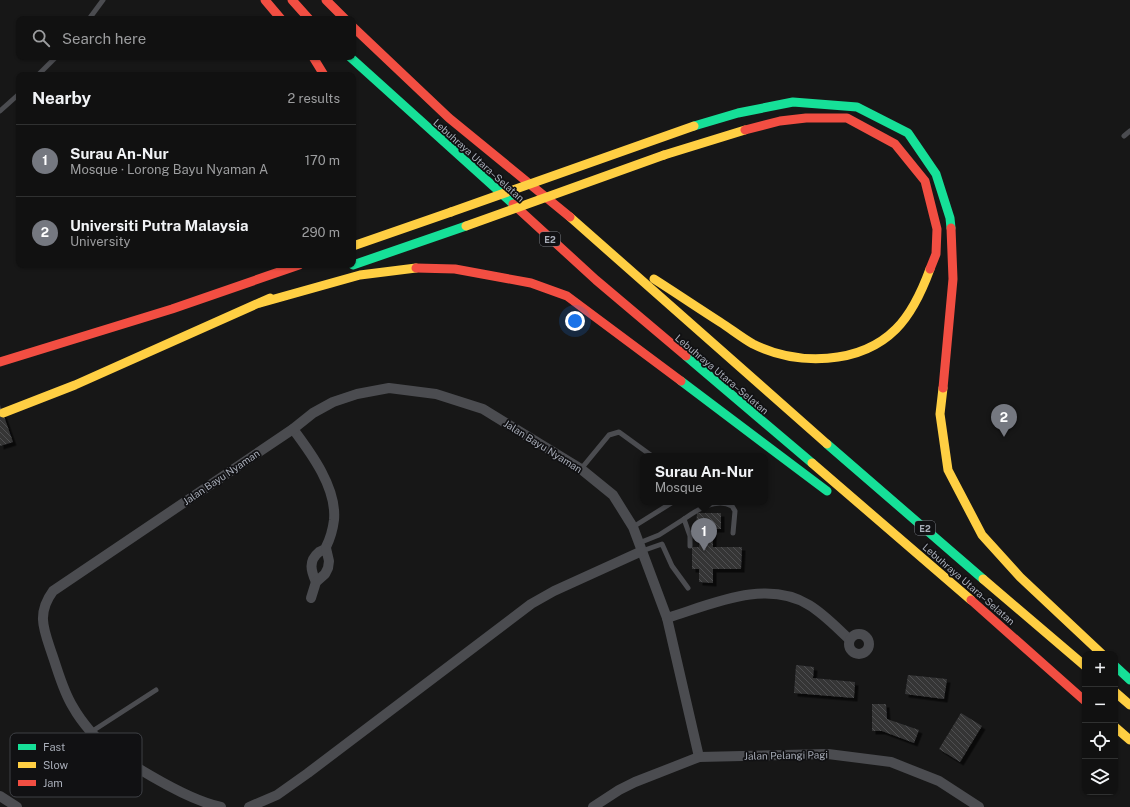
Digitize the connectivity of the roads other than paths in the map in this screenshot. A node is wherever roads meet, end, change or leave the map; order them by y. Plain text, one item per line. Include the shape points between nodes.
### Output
1 (103, 0) edge
2 (265, 0) edge
3 (292, 0) edge
4 (326, 0) edge
5 (92, 16) edge
6 (278, 16) edge
7 (306, 16) edge
8 (342, 16) edge
9 (356, 30) edge
10 (53, 60) edge
11 (315, 60) edge
12 (353, 60) edge
13 (41, 72) edge
14 (322, 72) edge
15 (16, 97) edge
16 (0, 111) edge
17 (1130, 131) edge
18 (1124, 136) dead end
19 (356, 245) edge
20 (619, 259) junction
21 (356, 264) edge
22 (290, 268) edge
23 (240, 275) dead end
24 (315, 278) dead end
25 (260, 303) junction
26 (172, 309) junction
27 (0, 362) edge
28 (3, 413) dead end
29 (293, 429) junction
30 (648, 453) edge
31 (581, 469) junction
32 (835, 497) dead end
33 (668, 505) edge
34 (709, 505) edge
35 (730, 505) edge
36 (847, 506) dead end
37 (684, 519) junction
38 (633, 527) junction
39 (733, 533) dead end
40 (659, 535) junction
41 (662, 544) junction
42 (690, 546) dead end
43 (641, 547) junction
44 (326, 548) junction
45 (948, 580) junction
46 (316, 582) junction
47 (688, 588) dead end
48 (311, 598) dead end
49 (667, 618) junction
50 (849, 639) dead end
51 (1099, 651) edge
52 (1082, 663) edge
53 (1118, 669) edge
54 (1130, 680) edge
55 (156, 690) dead end
56 (1118, 694) edge
57 (1082, 698) edge
58 (1130, 704) edge
59 (1118, 730) edge
60 (91, 732) joint
61 (1130, 740) edge
62 (698, 757) junction
63 (142, 770) edge
64 (0, 796) edge
65 (17, 807) edge
66 (221, 807) edge
67 (249, 807) edge
68 (593, 807) edge
69 (979, 807) edge

1 - 5 lane
2 - 6 highway
3 - 7 highway
4 - 8 highway
9 - 20 highway, Lebuhraya Utara–Selatan / E2 via 449,118 556,204
10 - 13 lane
11 - 14 highway
12 - 45 highway, Lebuhraya Utara–Selatan / E2 via 596,280
15 - 16 lane
17 - 18 lane
19 - 51 highway, bridge via 694,126 738,113 793,102 858,107 908,133 936,174 950,218 954,279 940,414 948,470 982,535 1020,577
20 - 21 highway, bridge via 754,344 794,358 832,358 855,353 877,344 896,329 921,295 936,254 937,229 925,181 895,144 847,118 806,118 756,126 664,155
20 - 52 highway, Lebuhraya Utara–Selatan / E2 via 764,390
22 - 26 highway
23 - 26 highway
24 - 25 highway
25 - 28 highway via 75,385
25 - 32 highway via 360,275 412,268 454,268 531,283 567,296 604,322
26 - 27 highway
29 - 31 street, Jalan Bayu Nyaman via 313,413 333,402 357,394 389,388 436,394 483,409
29 - 44 street via 312,454 329,487 334,521
29 - 60 street, Jalan Bayu Nyaman via 53,591 42,612 46,636 73,707
30 - 31 lane via 619,432 614,432
31 - 38 street, Jalan Bayu Nyaman via 613,495
33 - 38 lane
34 - 37 lane
35 - 39 lane via 734,511
36 - 45 highway
37 - 40 lane
37 - 42 lane via 690,536
38 - 43 street, Jalan Bayu Nyaman
40 - 41 lane
40 - 43 lane
41 - 43 lane
41 - 47 lane via 672,566
43 - 49 street, Jalan Bayu Nyaman
43 - 67 street via 531,604 308,773 277,795
44 - 46 street via 328,568
44 - 46 street via 313,559 310,566
45 - 57 highway, Lebuhraya Utara–Selatan / E2
46 - 48 street
49 - 50 street via 739,597 773,593 793,597 810,605
49 - 62 street, Jalan Bayu Nyaman
53 - 54 highway
55 - 60 lane
56 - 58 highway
59 - 61 highway
62 - 68 street, Jalan Pelangi Pagi via 635,782
62 - 69 street, Jalan Pelangi Pagi via 828,754 891,762 940,781
63 - 66 street, Jalan Bayu Nyaman via 208,804
64 - 65 street

